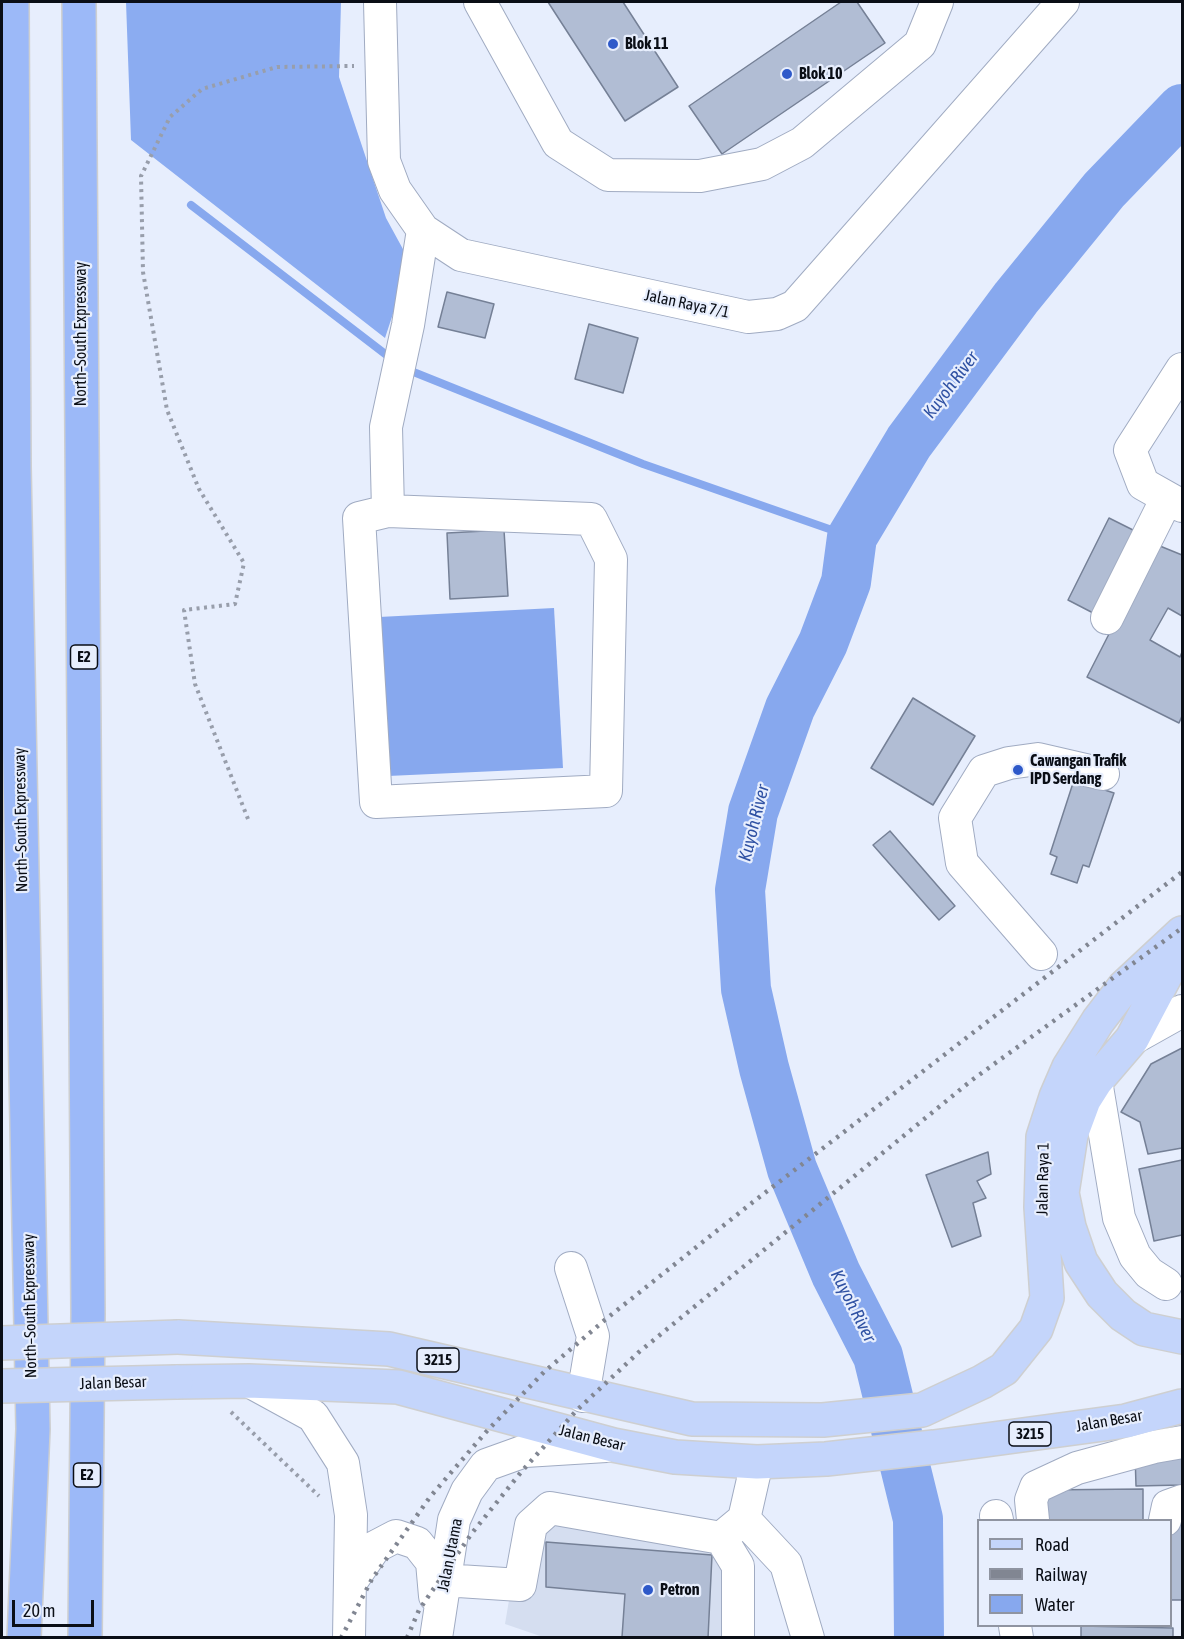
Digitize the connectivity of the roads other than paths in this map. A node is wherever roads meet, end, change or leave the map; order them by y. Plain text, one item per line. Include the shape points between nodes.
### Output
1 (12, 2) edge
2 (79, 2) edge
3 (380, 2) edge
4 (480, 2) edge
5 (937, 2) edge
6 (1062, 2) edge
7 (423, 230) junction
8 (1182, 369) edge
9 (2, 414) edge
10 (14, 466) junction
11 (1175, 502) edge
12 (388, 511) junction
13 (1107, 618) dead end
14 (1103, 774) dead end
15 (1182, 933) edge
16 (1182, 943) edge
17 (1041, 954) dead end
18 (1182, 1011) edge
19 (1132, 1039) junction
20 (1096, 1081) junction
21 (571, 1268) dead end
22 (1166, 1284) dead end
23 (1182, 1337) edge
24 (2, 1343) edge
25 (249, 1381) junction
26 (2, 1386) edge
27 (584, 1396) junction
28 (1182, 1406) edge
29 (1182, 1442) edge
30 (613, 1445) junction
31 (757, 1462) junction
32 (1182, 1501) edge
33 (1033, 1519) edge
34 (1165, 1519) edge
35 (733, 1529) junction
36 (443, 1580) junction
37 (351, 1582) junction
38 (437, 1631) edge
39 (24, 1638) edge
40 (85, 1638) edge
41 (349, 1638) edge
42 (738, 1638) edge
43 (808, 1638) edge

1 - 10 highway, North–South Expressway
2 - 40 highway, North–South Expressway / E2 via 88,1313
3 - 7 street, Jalan Raya 7/1 via 384,160 395,190
4 - 5 street via 558,142 608,176 700,176 762,164 802,143 920,44
6 - 7 street, Jalan Raya 7/1 via 817,284 795,306 777,314 748,317 461,255
7 - 12 street via 386,427
8 - 11 street via 1130,450 1143,484
9 - 10 street
10 - 39 highway, North–South Expressway via 33,1429
11 - 13 street
12 - 12 street via 359,518 376,802 606,791 610,559 591,519
14 - 17 street via 1038,759 1008,763 984,771 955,818 962,863
15 - 27 main road, Jalan Raya 1 / 3215 via 1124,987 1098,1020 1069,1066 1056,1097 1043,1137 1041,1207 1047,1298 1036,1329 1004,1369 922,1410 823,1420 692,1419
16 - 19 main road, Jalan Raya 1
18 - 19 street
19 - 20 main road, Jalan Raya 1
20 - 22 street via 1119,1218 1135,1256 1149,1274
20 - 23 main road, Jalan Raya 1 via 1071,1135 1062,1192 1069,1227 1081,1262 1123,1315 1144,1329
21 - 27 street via 593,1336
24 - 27 main road, 3215, bridge via 178,1337 389,1349
25 - 26 main road, Jalan Besar / 3215, bridge
25 - 30 main road, Jalan Besar / 3215 via 398,1387
25 - 37 street via 313,1416 343,1463 351,1515
28 - 31 main road, Jalan Besar / 3215 via 1126,1420 934,1447
29 - 33 street via 1077,1468 1036,1487 1031,1500
30 - 31 main road, Jalan Besar / 3215 via 675,1457
30 - 36 street, Jalan Utama via 525,1451 486,1465 467,1491 454,1520
31 - 35 street
32 - 34 street via 1168,1506
35 - 36 street via 550,1508 531,1525 520,1585
35 - 42 street via 738,1566
35 - 43 street via 786,1563
36 - 38 street, Jalan Utama
37 - 38 street via 375,1547 396,1536 417,1543 432,1562
37 - 41 street

